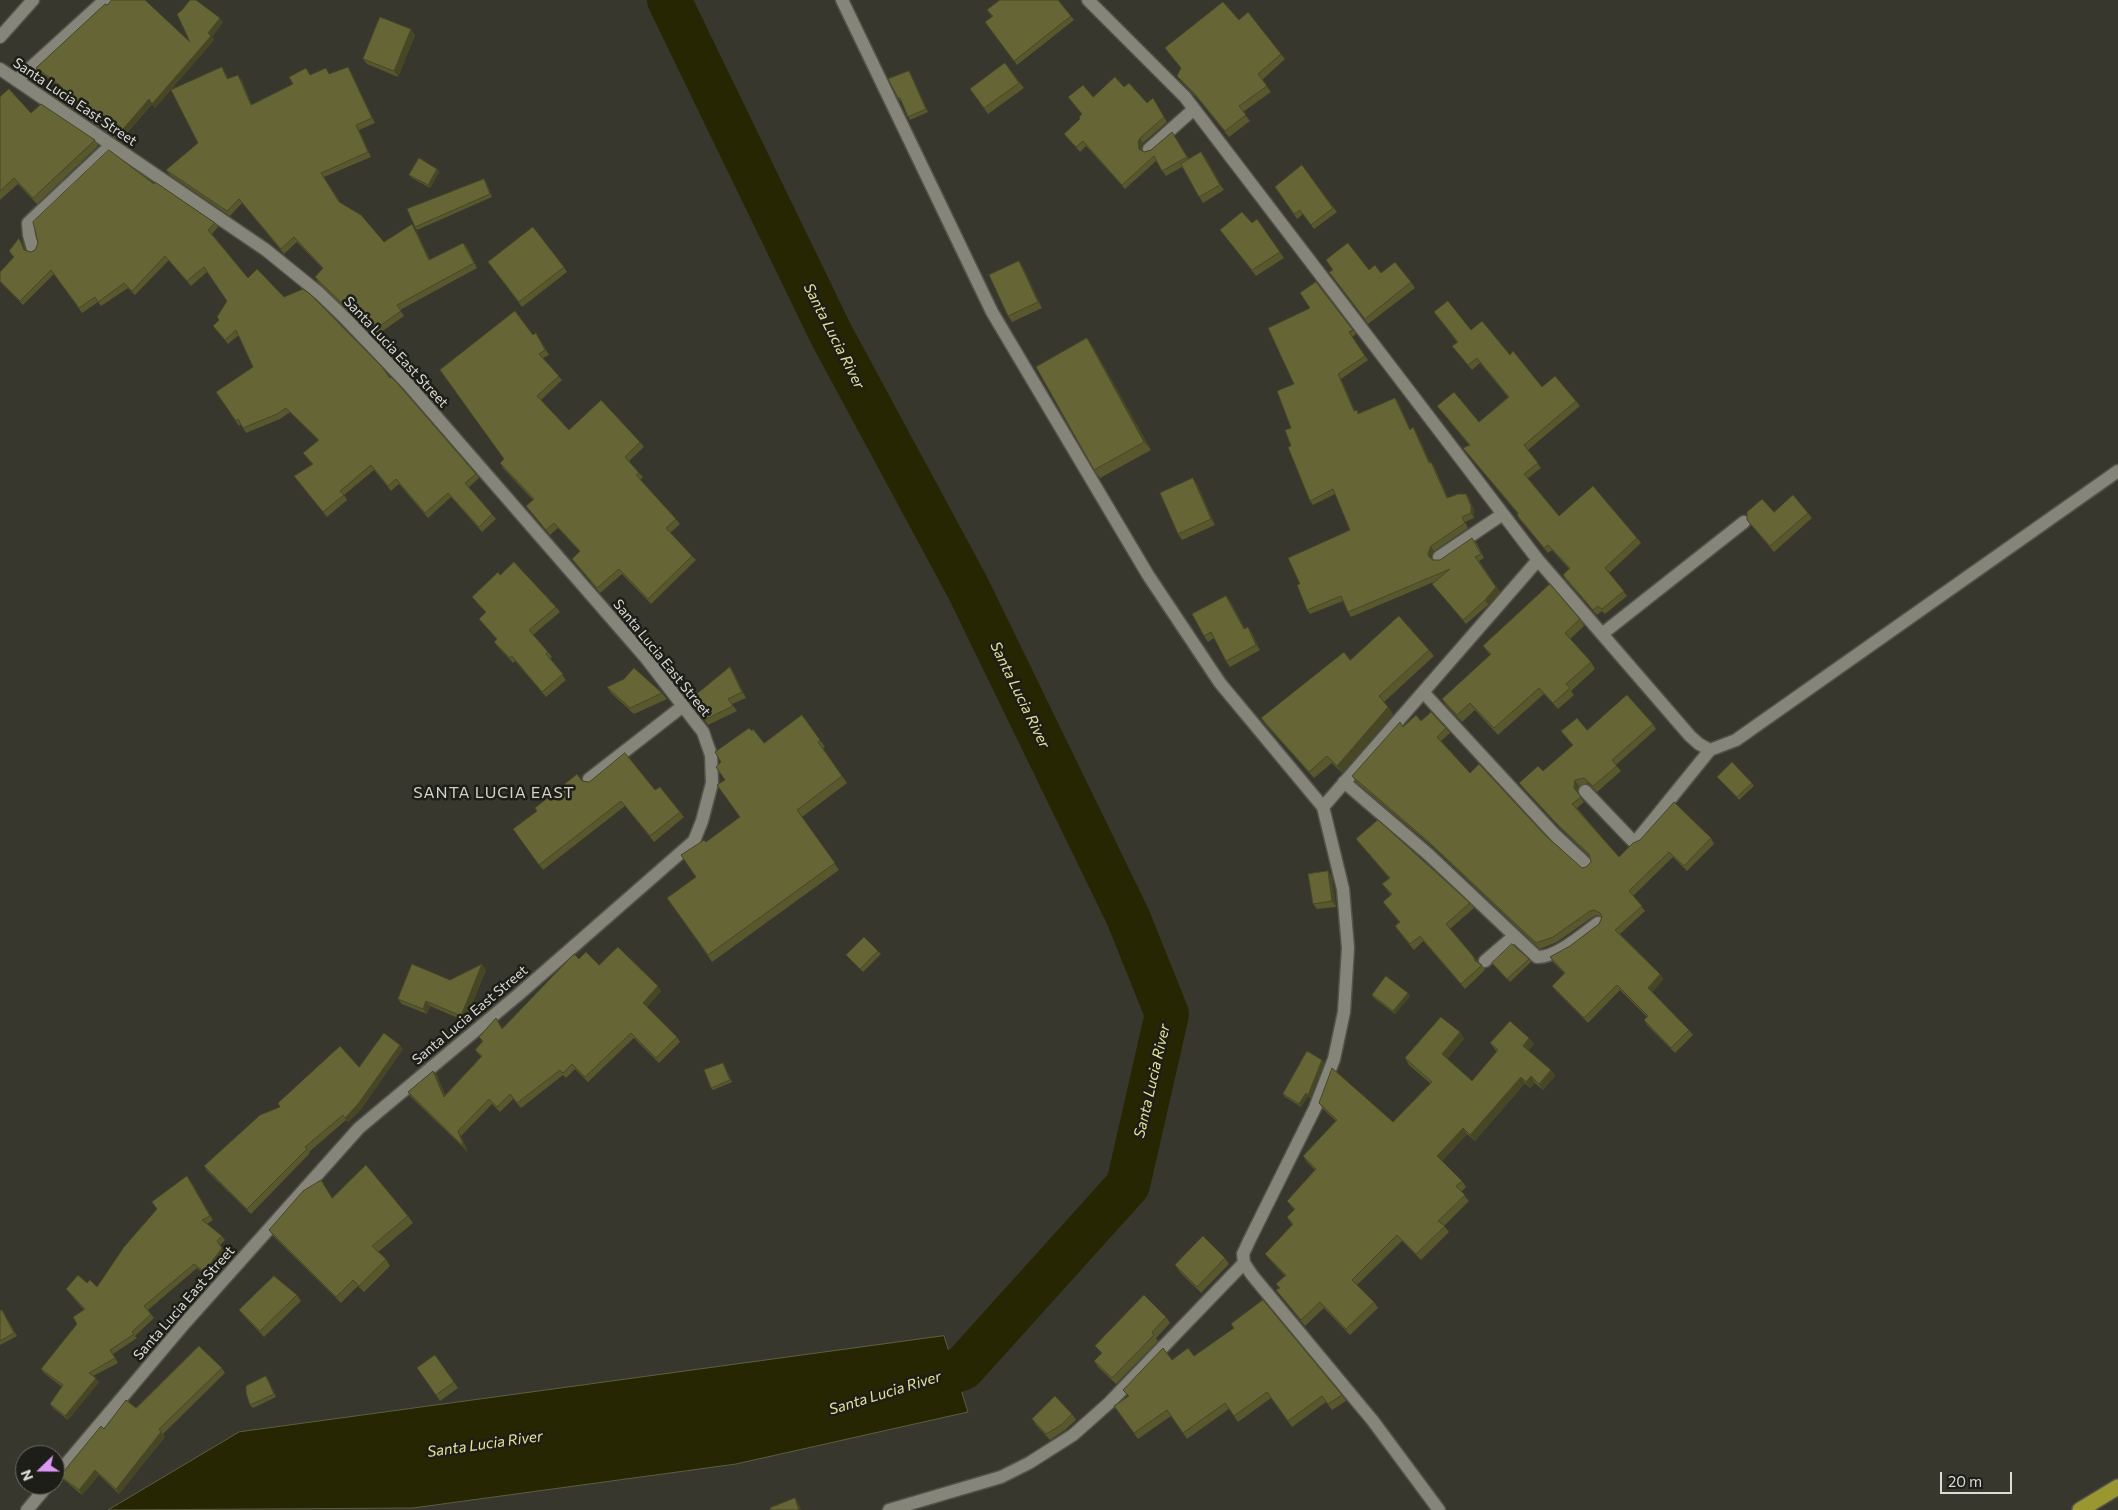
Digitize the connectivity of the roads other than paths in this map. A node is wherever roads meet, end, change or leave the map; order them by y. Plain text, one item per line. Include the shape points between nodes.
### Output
1 (33, 0) edge
2 (105, 0) edge
3 (842, 0) edge
4 (1088, 0) edge
5 (0, 37) edge
6 (0, 69) edge
7 (17, 80) junction
8 (1194, 109) junction
9 (111, 144) junction
10 (1149, 149) edge
11 (33, 249) edge
12 (2118, 471) edge
13 (1504, 514) junction
14 (1744, 522) dead end
15 (1439, 557) dead end
16 (1538, 560) junction
17 (1602, 634) junction
18 (1423, 692) junction
19 (683, 706) junction
20 (1710, 750) junction
21 (588, 779) dead end
22 (1344, 782) junction
23 (1585, 790) edge
24 (1323, 807) junction
25 (1587, 865) edge
26 (1598, 923) edge
27 (1514, 936) junction
28 (1485, 961) dead end
29 (1244, 1263) junction
30 (65, 1465) edge
31 (2118, 1486) edge
32 (40, 1495) edge
33 (27, 1510) edge
34 (889, 1510) edge
35 (1439, 1510) edge
36 (2080, 1510) edge

1 - 5 street
2 - 7 street
3 - 24 street via 992,312 1148,575 1220,683
4 - 8 street
6 - 7 street, Santa Lucia East Street
7 - 9 street, Santa Lucia East Street
8 - 10 street
8 - 13 street
9 - 11 street via 28,222
9 - 19 street, Santa Lucia East Street via 266,250 346,318 407,383 640,651
12 - 20 street via 1736,740
13 - 15 street
13 - 16 street
14 - 17 street
16 - 17 street
16 - 18 street
17 - 20 street via 1690,736
18 - 22 street
18 - 25 street via 1555,835
19 - 21 street
19 - 30 street, Santa Lucia East Street via 703,732 711,754 712,783 694,841 359,1128 185,1323
20 - 23 street via 1637,840 1628,836
22 - 24 street
22 - 27 street via 1428,854
24 - 29 street via 1343,890 1346,929 1346,993 1340,1035 1315,1108 1249,1240 1243,1254
26 - 27 street via 1544,958 1537,957
27 - 28 street
29 - 34 street via 1109,1403 1073,1435 1001,1477
29 - 35 street via 1265,1293 1373,1421
31 - 36 highway
32 - 33 street

